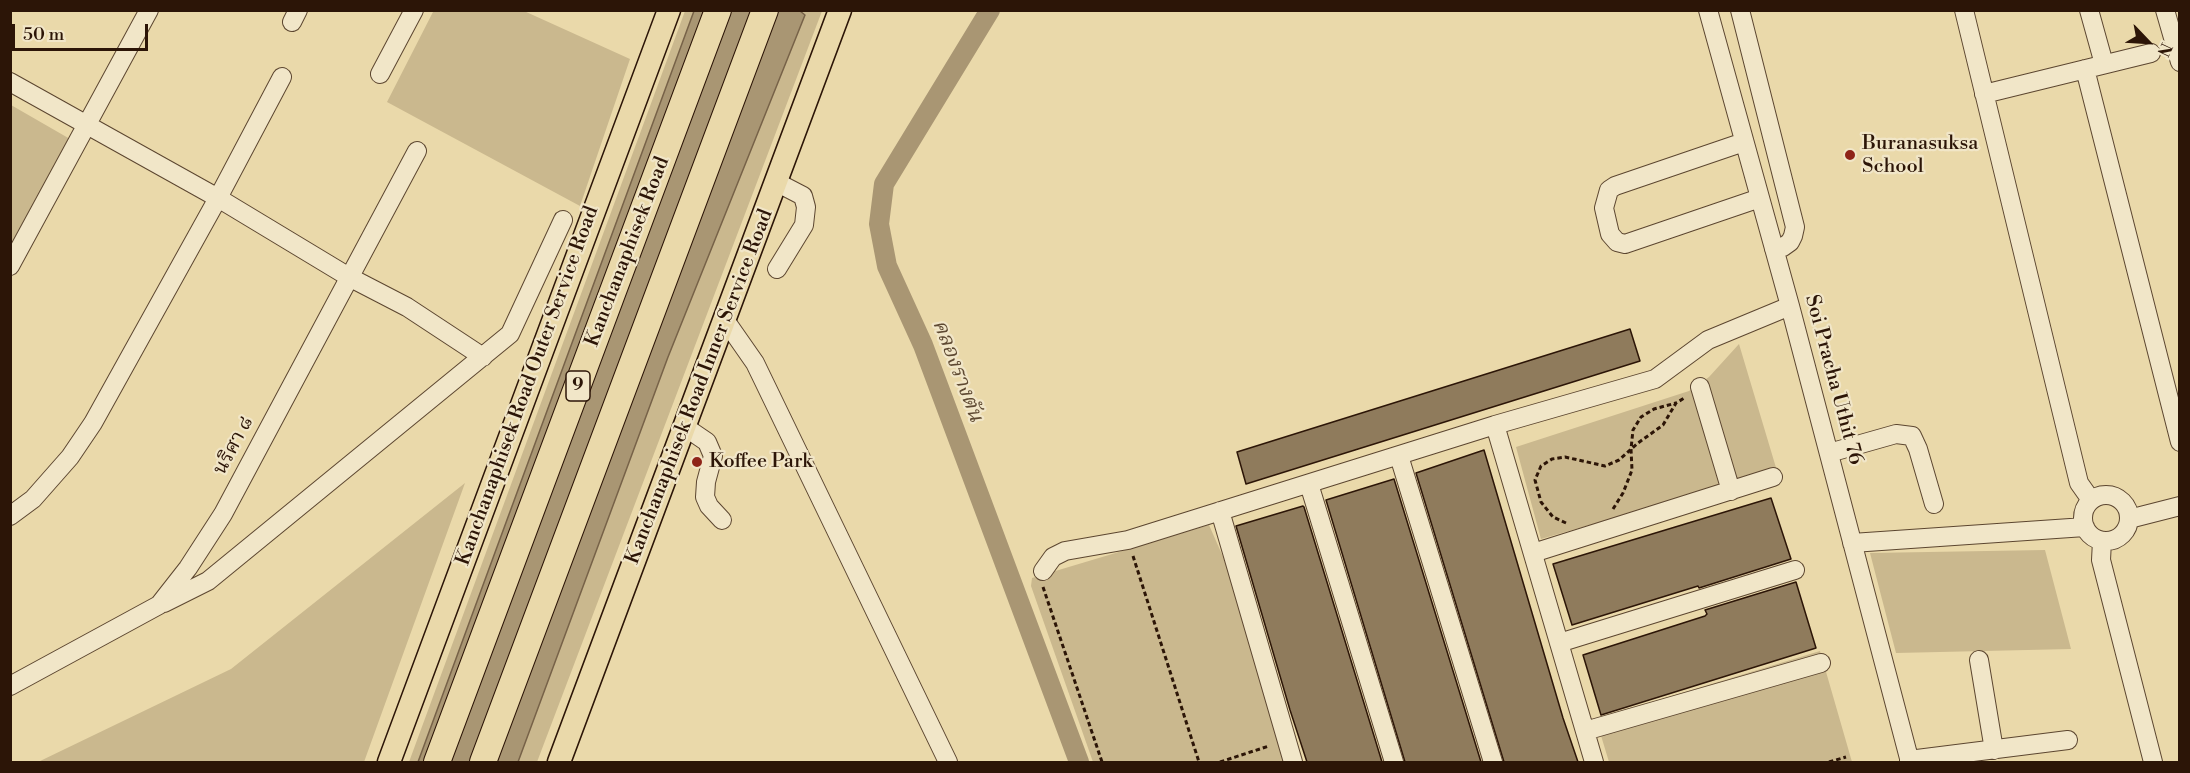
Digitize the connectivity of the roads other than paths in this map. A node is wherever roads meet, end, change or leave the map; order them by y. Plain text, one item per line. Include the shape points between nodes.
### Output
1 (149, 10) edge
2 (414, 10) edge
3 (669, 10) edge
4 (718, 10) edge
5 (765, 10) edge
6 (840, 10) edge
7 (1707, 10) edge
8 (1740, 10) edge
9 (1964, 10) edge
10 (2089, 10) edge
11 (2165, 10) edge
12 (2151, 52) dead end
13 (2180, 62) edge
14 (2104, 64) junction
15 (2085, 69) junction
16 (380, 74) dead end
17 (282, 77) dead end
18 (10, 82) edge
19 (1984, 94) junction
20 (86, 125) junction
21 (1744, 142) junction
22 (417, 151) dead end
23 (776, 182) junction
24 (218, 198) junction
25 (1760, 198) junction
26 (563, 220) dead end
27 (1774, 249) junction
28 (10, 266) edge
29 (777, 269) dead end
30 (349, 277) junction
31 (1790, 306) junction
32 (725, 320) junction
33 (483, 357) junction
34 (1700, 387) road end
35 (1495, 425) junction
36 (685, 427) junction
37 (2180, 442) edge
38 (1828, 453) junction
39 (1399, 456) junction
40 (1773, 477) dead end
41 (1309, 484) junction
42 (1731, 491) junction
43 (2091, 500) junction
44 (1934, 504) dead end
45 (2180, 506) edge
46 (1220, 511) junction
47 (10, 516) edge
48 (2129, 519) junction
49 (722, 520) dead end
50 (2085, 527) junction
51 (2102, 541) junction
52 (1852, 543) junction
53 (1533, 554) junction
54 (1043, 570) road end
55 (1795, 570) dead end
56 (159, 605) junction
57 (1559, 644) junction
58 (1979, 660) dead end
59 (1821, 663) dead end
60 (10, 686) edge
61 (1585, 731) junction
62 (2068, 740) dead end
63 (1994, 750) junction
64 (1910, 761) edge
65 (389, 762) edge
66 (437, 762) edge
67 (483, 762) edge
68 (559, 762) edge
69 (948, 762) edge
70 (1293, 762) edge
71 (1394, 762) edge
72 (1493, 762) edge
73 (1594, 762) edge
74 (2153, 762) edge

1 - 20 street
2 - 16 street
3 - 65 main road, Kanchanaphisek Road Outer Service Road
4 - 66 highway, Kanchanaphisek Road / 9
5 - 67 highway, 9
6 - 23 main road, Kanchanaphisek Road Inner Service Road
7 - 21 street, Soi Pracha Uthit 76
8 - 27 street via 1795,227 1790,242
9 - 19 street
10 - 14 street
11 - 13 street
12 - 14 street
14 - 15 street
15 - 19 street
15 - 37 street
17 - 24 street
18 - 20 street
19 - 43 street via 2079,483
20 - 24 street
20 - 28 street
21 - 25 street, Soi Pracha Uthit 76
21 - 25 street via 1609,190 1604,208 1610,234 1625,244
22 - 30 street, นริศา ๘
23 - 29 street via 803,196 806,207 804,225
23 - 32 main road, Kanchanaphisek Road Inner Service Road
24 - 30 street
24 - 47 street via 93,423 70,457 33,499
25 - 27 street, Soi Pracha Uthit 76
26 - 33 street via 510,334
27 - 31 street, Soi Pracha Uthit 76
30 - 33 street via 407,307
30 - 56 street, นริศา ๘ via 223,514
31 - 35 street via 1708,340 1655,379
31 - 38 street, Soi Pracha Uthit 76
32 - 36 main road, Kanchanaphisek Road Inner Service Road
32 - 69 street via 755,363
33 - 56 street via 208,581
34 - 42 street
35 - 39 street
35 - 53 street
36 - 49 street via 707,442 713,456 705,497
36 - 68 main road, Kanchanaphisek Road Inner Service Road
38 - 44 street via 1896,435 1912,436
38 - 52 street, Soi Pracha Uthit 76
39 - 41 street
39 - 72 street
40 - 42 street
41 - 46 street
41 - 71 street
42 - 53 street
43 - 48 street via 2105,495 2119,499
43 - 50 street via 2084,513
45 - 48 street
46 - 54 street via 1128,540 1065,551 1053,557
46 - 70 street
48 - 51 street via 2124,534
50 - 51 street
50 - 52 street
51 - 74 street via 2101,560
52 - 64 street, Soi Pracha Uthit 76
53 - 57 street
55 - 57 street
56 - 60 street, นริศา ๘
57 - 61 street
58 - 63 street
59 - 61 street
61 - 73 street
62 - 63 street
63 - 64 street

